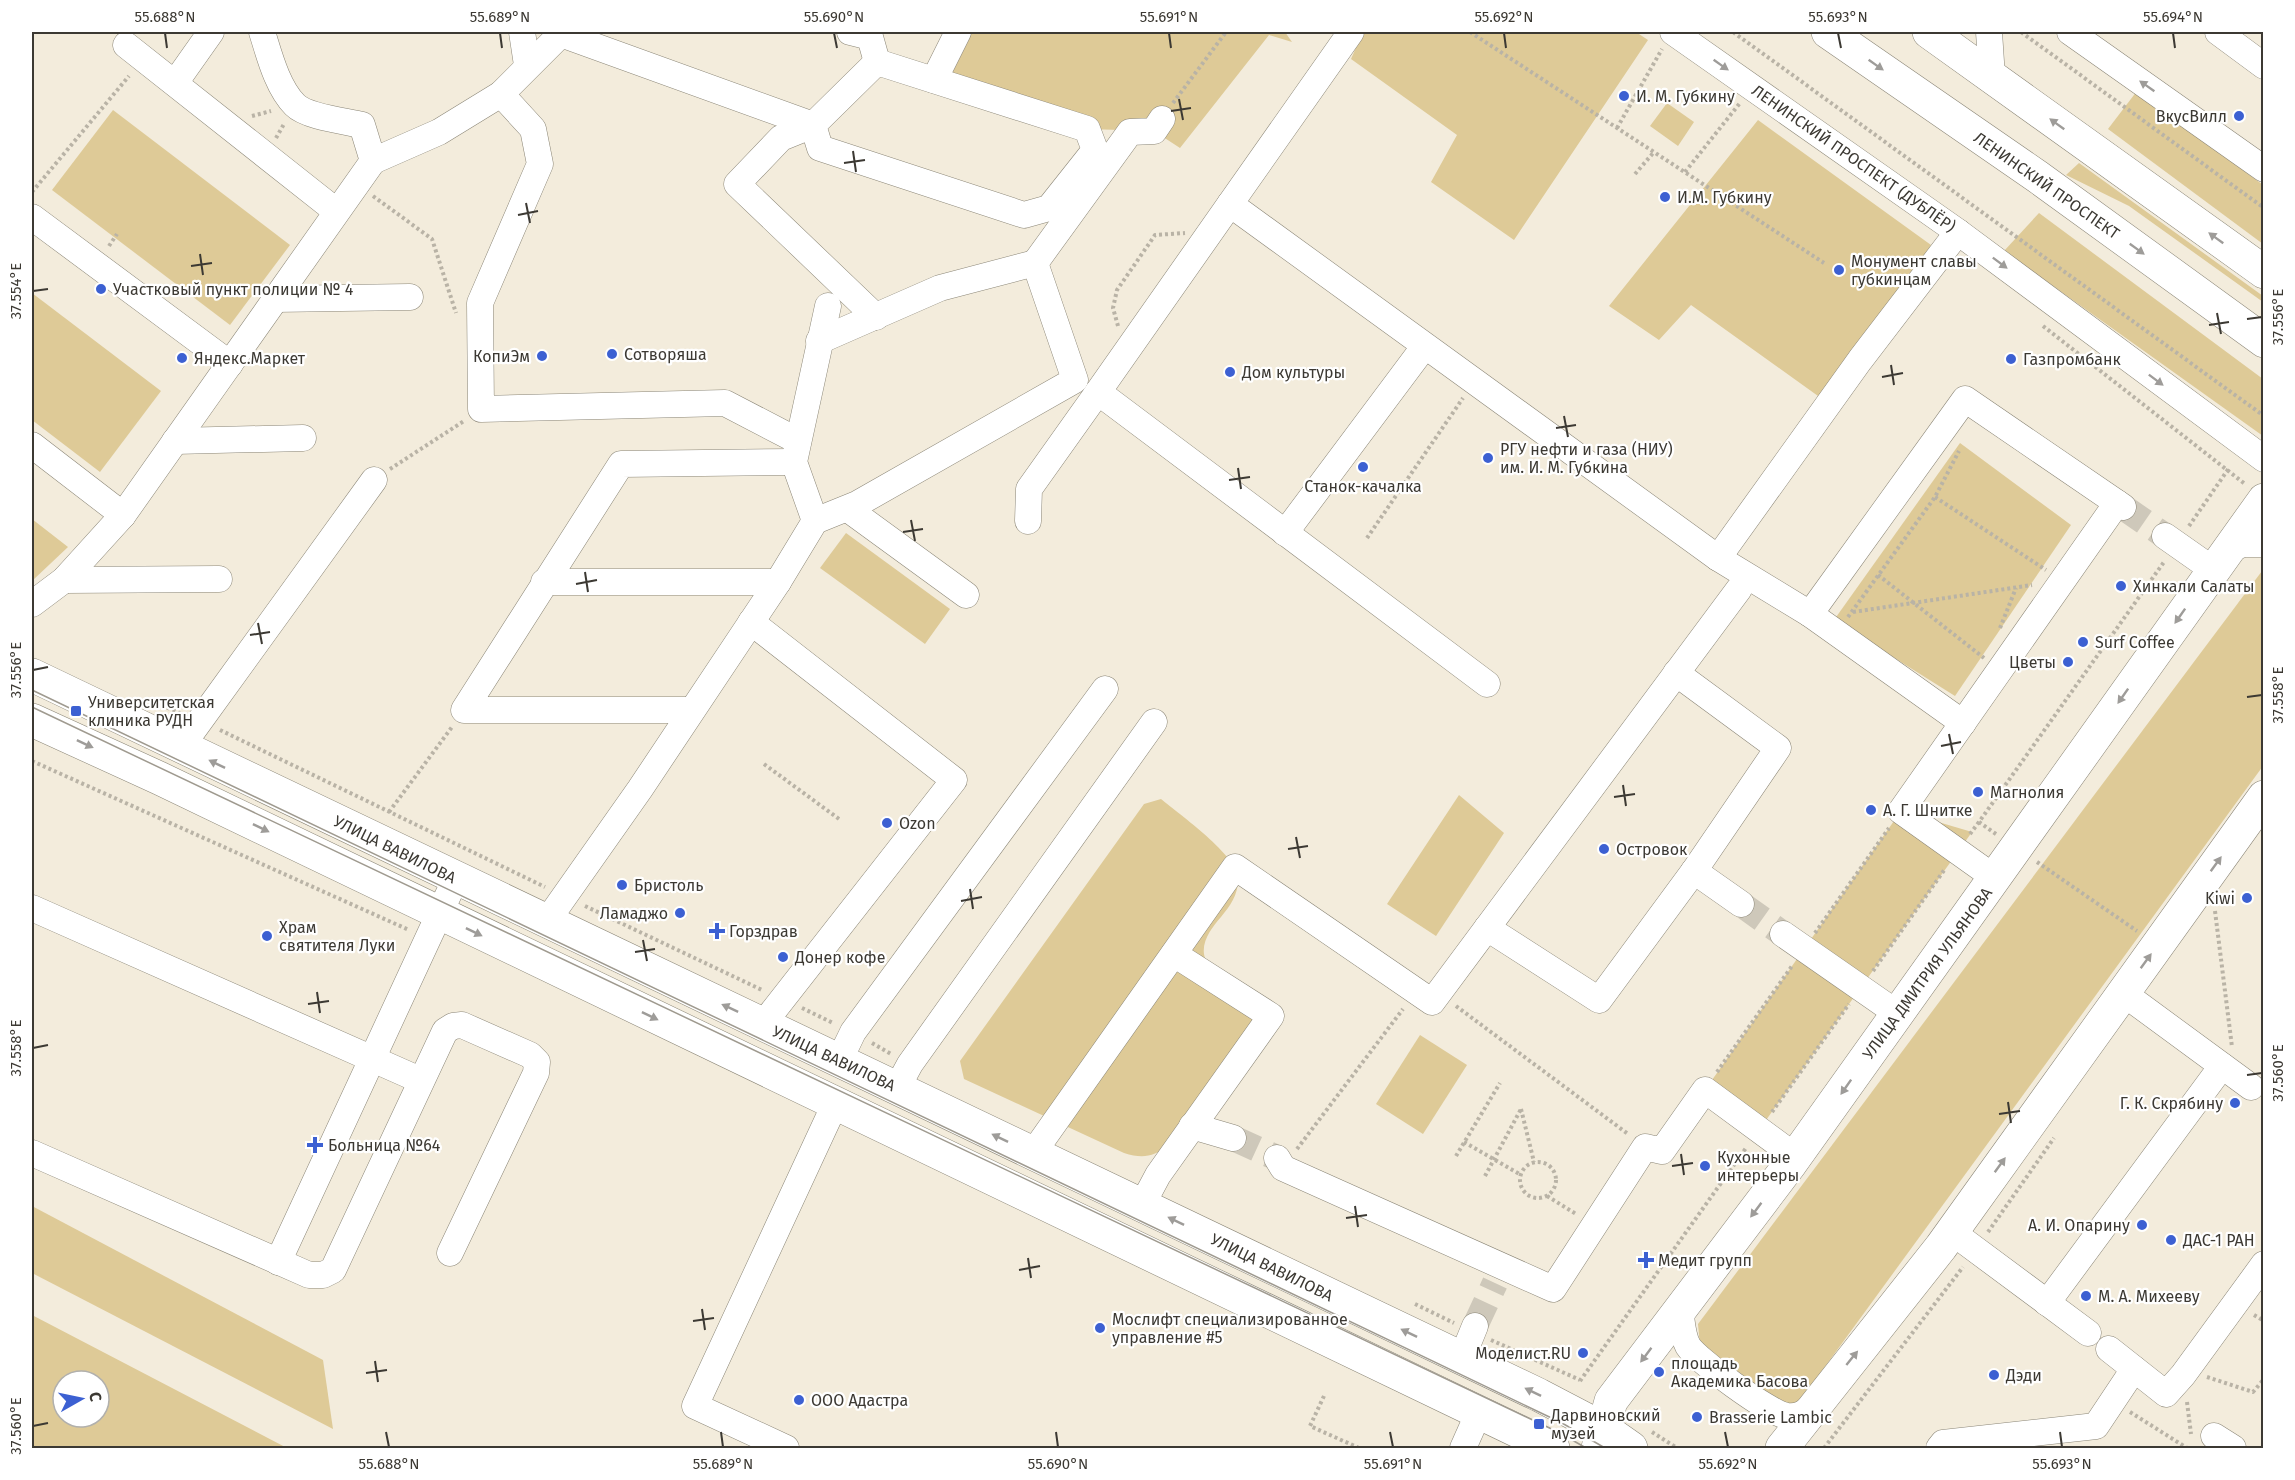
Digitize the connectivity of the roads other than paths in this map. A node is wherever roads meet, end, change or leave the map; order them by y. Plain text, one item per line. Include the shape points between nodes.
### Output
1 (211, 32) edge
2 (262, 32) edge
3 (522, 32) edge
4 (850, 32) edge
5 (958, 32) edge
6 (1351, 32) edge
7 (1828, 32) edge
8 (1929, 32) edge
9 (1989, 32) edge
10 (2070, 32) edge
11 (2218, 32) edge
12 (562, 33) edge
13 (1669, 37) edge
14 (135, 52) road end
15 (877, 62) junction
16 (527, 65) junction
17 (2264, 66) edge
18 (1992, 77) junction
19 (934, 80) junction
20 (175, 83) junction
21 (501, 93) junction
22 (1162, 119) road end
23 (813, 125) junction
24 (373, 161) junction
25 (2262, 166) edge
26 (1230, 204) junction
27 (336, 211) junction
28 (32, 217) edge
29 (1958, 232) junction
30 (1035, 263) junction
31 (2264, 272) edge
32 (410, 297) dead end
33 (274, 299) junction
34 (828, 306) dead end
35 (876, 316) junction
36 (819, 341) junction
37 (2264, 341) edge
38 (1424, 346) junction
39 (230, 364) junction
40 (1098, 392) junction
41 (303, 438) dead end
42 (175, 441) junction
43 (32, 445) edge
44 (796, 451) junction
45 (2264, 459) edge
46 (374, 480) road end
47 (2264, 500) edge
48 (848, 508) junction
49 (123, 515) junction
50 (815, 520) junction
51 (1028, 521) dead end
52 (1285, 533) junction
53 (2165, 536) tunnel mouth
54 (2264, 544) edge
55 (1718, 558) junction
56 (2219, 560) junction
57 (64, 579) junction
58 (219, 579) dead end
59 (544, 582) junction
60 (778, 582) junction
61 (1739, 589) dead end
62 (966, 595) dead end
63 (32, 604) edge
64 (1810, 614) junction
65 (751, 622) junction
66 (1676, 673) junction
67 (32, 675) edge
68 (1487, 684) dead end
69 (1105, 689) dead end
70 (692, 710) junction
71 (1154, 722) dead end
72 (1963, 723) junction
73 (34, 726) edge
74 (182, 747) junction
75 (2264, 797) edge
76 (1694, 871) junction
77 (456, 878) junction
78 (1995, 878) junction
79 (1741, 904) tunnel mouth
80 (32, 908) edge
81 (438, 915) junction
82 (548, 921) junction
83 (1487, 928) junction
84 (1784, 934) tunnel mouth
85 (1174, 954) junction
86 (2123, 993) junction
87 (1898, 1014) junction
88 (763, 1024) junction
89 (372, 1059) junction
90 (839, 1061) junction
91 (420, 1080) junction
92 (897, 1088) junction
93 (835, 1104) junction
94 (1192, 1126) junction
95 (1233, 1138) tunnel mouth
96 (32, 1153) edge
97 (1033, 1153) junction
98 (1796, 1157) junction
99 (1280, 1163) tunnel mouth
100 (1142, 1205) junction
101 (1952, 1232) junction
102 (450, 1253) dead end
103 (278, 1262) junction
104 (2264, 1264) edge
105 (2047, 1303) junction
106 (1680, 1309) junction
107 (1475, 1326) tunnel mouth
108 (2088, 1333) dead end
109 (2109, 1348) dead end
110 (1462, 1358) junction
111 (2134, 1369) junction
112 (1815, 1404) junction
113 (1479, 1412) junction
114 (1601, 1439) edge
115 (786, 1449) edge
116 (1463, 1449) edge
117 (1553, 1449) edge
118 (1631, 1449) edge
119 (1782, 1449) edge
120 (1939, 1449) edge

1 - 20 street
2 - 24 street via 273,68 295,105 319,116 362,124
3 - 16 street
4 - 15 street via 870,38
5 - 19 street
6 - 26 street
7 -> 37 main road, ЛЕНИНСКИЙ ПРОСПЕКТ via 2038,177
8 - 18 main road
9 - 18 street
25 -> 10 street
11 - 17 street
12 - 16 street
12 - 23 street
13 -> 29 street, ЛЕНИНСКИЙ ПРОСПЕКТ (ДУБЛЁР)
14 - 20 street
15 - 19 street
15 - 23 street
16 - 21 street
31 -> 18 main road
19 - 23 street via 1087,129 1095,150 1049,208 1024,215 820,148
20 - 27 street
21 - 24 street via 440,132
21 - 44 street via 533,129 540,165 480,303 482,409 725,403
22 - 30 street via 1154,131 1130,132
23 - 35 street via 781,138 737,184
24 - 27 street
26 - 38 street
26 - 40 street
27 - 33 street
28 - 39 street
29 -> 45 street, ЛЕНИНСКИЙ ПРОСПЕКТ (ДУБЛЁР)
29 - 55 street via 1860,360
30 - 35 street via 940,288
30 - 48 street via 1075,380
32 - 33 street
33 - 39 street
34 - 36 street
35 - 36 street
36 - 44 street
38 - 52 street
38 - 55 street
39 - 42 street
40 - 51 street via 1029,489
40 - 52 street
41 - 42 street
42 - 49 street
43 - 49 street
44 - 50 street
44 - 59 street via 621,464
46 - 74 street
47 - 56 main road, УЛИЦА ДМИТРИЯ УЛЬЯНОВА
48 - 50 street
48 - 62 street
49 - 57 street
50 - 60 street
52 - 68 street
53 - 56 street
54 - 56 street via 2243,544
55 - 64 street
56 -> 78 main road, УЛИЦА ДМИТРИЯ УЛЬЯНОВА
57 - 58 street
57 - 63 street
59 - 60 street
59 - 70 street via 465,710
60 - 65 street
61 - 66 street
64 - 72 street
64 - 72 street via 1965,399 2120,505 2062,580
65 - 70 street
65 - 88 street via 954,780
66 - 76 street via 1778,748
66 - 83 street
67 - 74 main road, УЛИЦА ВАВИЛОВА
69 - 90 street via 853,1032
70 - 82 street
71 - 92 street
72 - 78 street via 1901,811
73 -> 81 main road via 170,784
77 -> 74 main road, УЛИЦА ВАВИЛОВА
86 -> 75 main road
76 - 79 street
76 - 83 street via 1599,1000
77 - 81 street
77 - 82 main road, УЛИЦА ВАВИЛОВА
78 - 87 main road, УЛИЦА ДМИТРИЯ УЛЬЯНОВА
80 - 89 street
81 - 89 street
81 -> 93 main road
88 -> 82 main road, УЛИЦА ВАВИЛОВА
83 - 85 street via 1427,992 1235,867
84 - 87 street
85 - 94 street via 1271,1016
85 - 97 street
101 -> 86 main road
86 - 105 street via 2236,1076
87 -> 98 main road, УЛИЦА ДМИТРИЯ УЛЬЯНОВА
88 - 90 main road, УЛИЦА ВАВИЛОВА
89 - 91 street
89 - 103 street
90 - 92 main road, УЛИЦА ВАВИЛОВА
91 - 102 street via 445,1031 453,1026 462,1025 531,1055 537,1062 536,1073
91 - 103 street via 333,1270 309,1275
97 -> 92 main road, УЛИЦА ВАВИЛОВА
93 - 113 main road
93 - 115 street via 695,1406
94 - 95 street
94 - 100 street
96 - 103 street
97 - 100 main road, УЛИЦА ВАВИЛОВА
98 - 99 street via 1705,1090 1662,1151 1645,1147 1553,1289 1501,1276
98 -> 106 main road, УЛИЦА ДМИТРИЯ УЛЬЯНОВА
110 -> 100 main road, УЛИЦА ВАВИЛОВА
101 - 105 street
112 -> 101 main road
104 - 111 street via 2166,1394
105 - 108 street
106 - 112 street via 1691,1350 1762,1406 1788,1417 1803,1414
106 -> 114 main road, УЛИЦА ДМИТРИЯ УЛЬЯНОВА via 1611,1401
107 - 110 street
109 - 111 street
114 -> 110 main road, УЛИЦА ВАВИЛОВА
111 - 120 street via 2096,1426 1943,1443
112 - 119 main road
113 - 116 street
113 - 117 main road
114 - 118 main road, УЛИЦА ВАВИЛОВА

